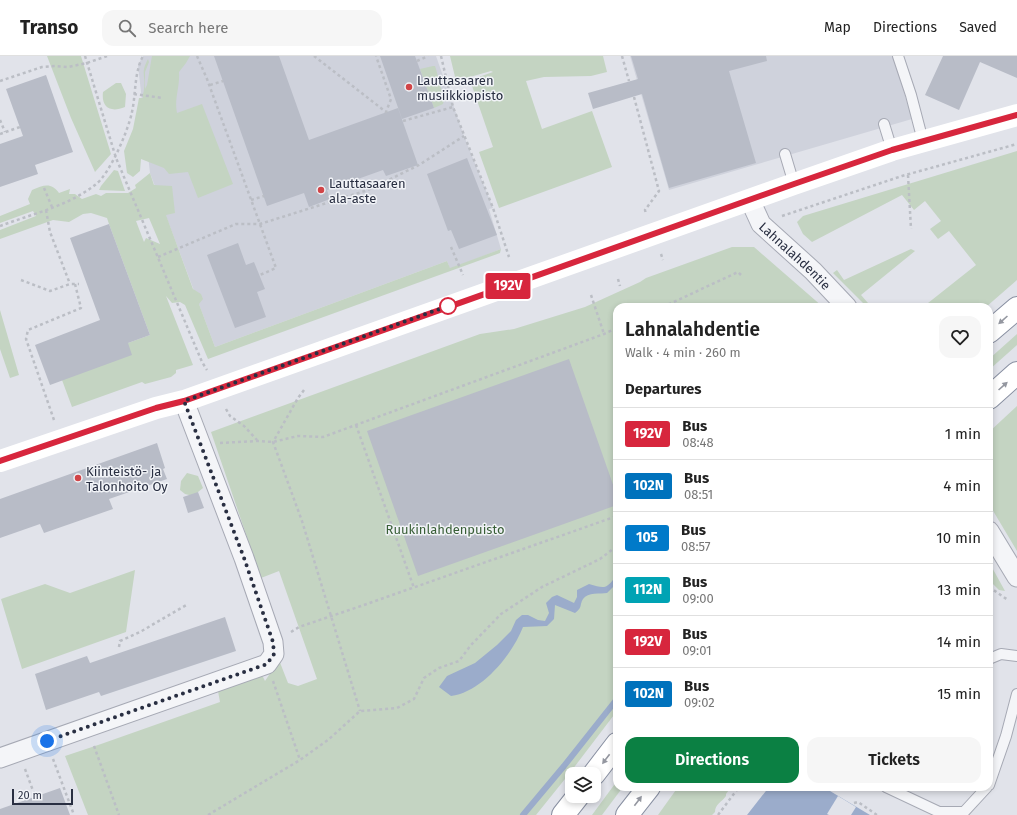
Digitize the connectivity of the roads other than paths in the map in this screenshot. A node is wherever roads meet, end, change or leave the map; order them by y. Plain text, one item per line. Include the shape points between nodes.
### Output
1 (898, 56) edge
2 (1017, 114) edge
3 (884, 124) dead end
4 (923, 141) junction
5 (892, 150) junction
6 (785, 154) dead end
7 (794, 184) junction
8 (750, 200) junction
9 (844, 303) edge
10 (1017, 308) edge
11 (993, 329) edge
12 (1017, 373) edge
13 (993, 394) edge
14 (184, 401) junction
15 (0, 462) edge
16 (993, 537) edge
17 (1017, 577) edge
18 (1017, 656) edge
19 (993, 658) edge
20 (1017, 694) edge
21 (613, 749) edge
22 (0, 758) edge
23 (599, 767) edge
24 (993, 772) edge
25 (646, 791) edge
26 (894, 791) edge
27 (983, 791) edge
28 (572, 803) edge
29 (563, 815) edge
30 (627, 815) edge

1 - 4 lane
2 - 4 main road
3 - 5 lane
4 - 5 main road
5 - 7 main road
6 - 7 lane
7 - 8 main road
8 - 9 street, Lahnalahdentie via 762,224
8 - 14 main road
10 -> 11 main road
13 -> 12 main road
14 - 15 main road via 156,408
14 - 22 street via 244,558 273,642 274,654 267,664
16 - 17 street
18 - 19 lane via 1001,654
20 - 24 lane
21 -> 23 main road
30 -> 25 main road
26 - 27 lane via 939,812 964,812
28 - 29 main road

